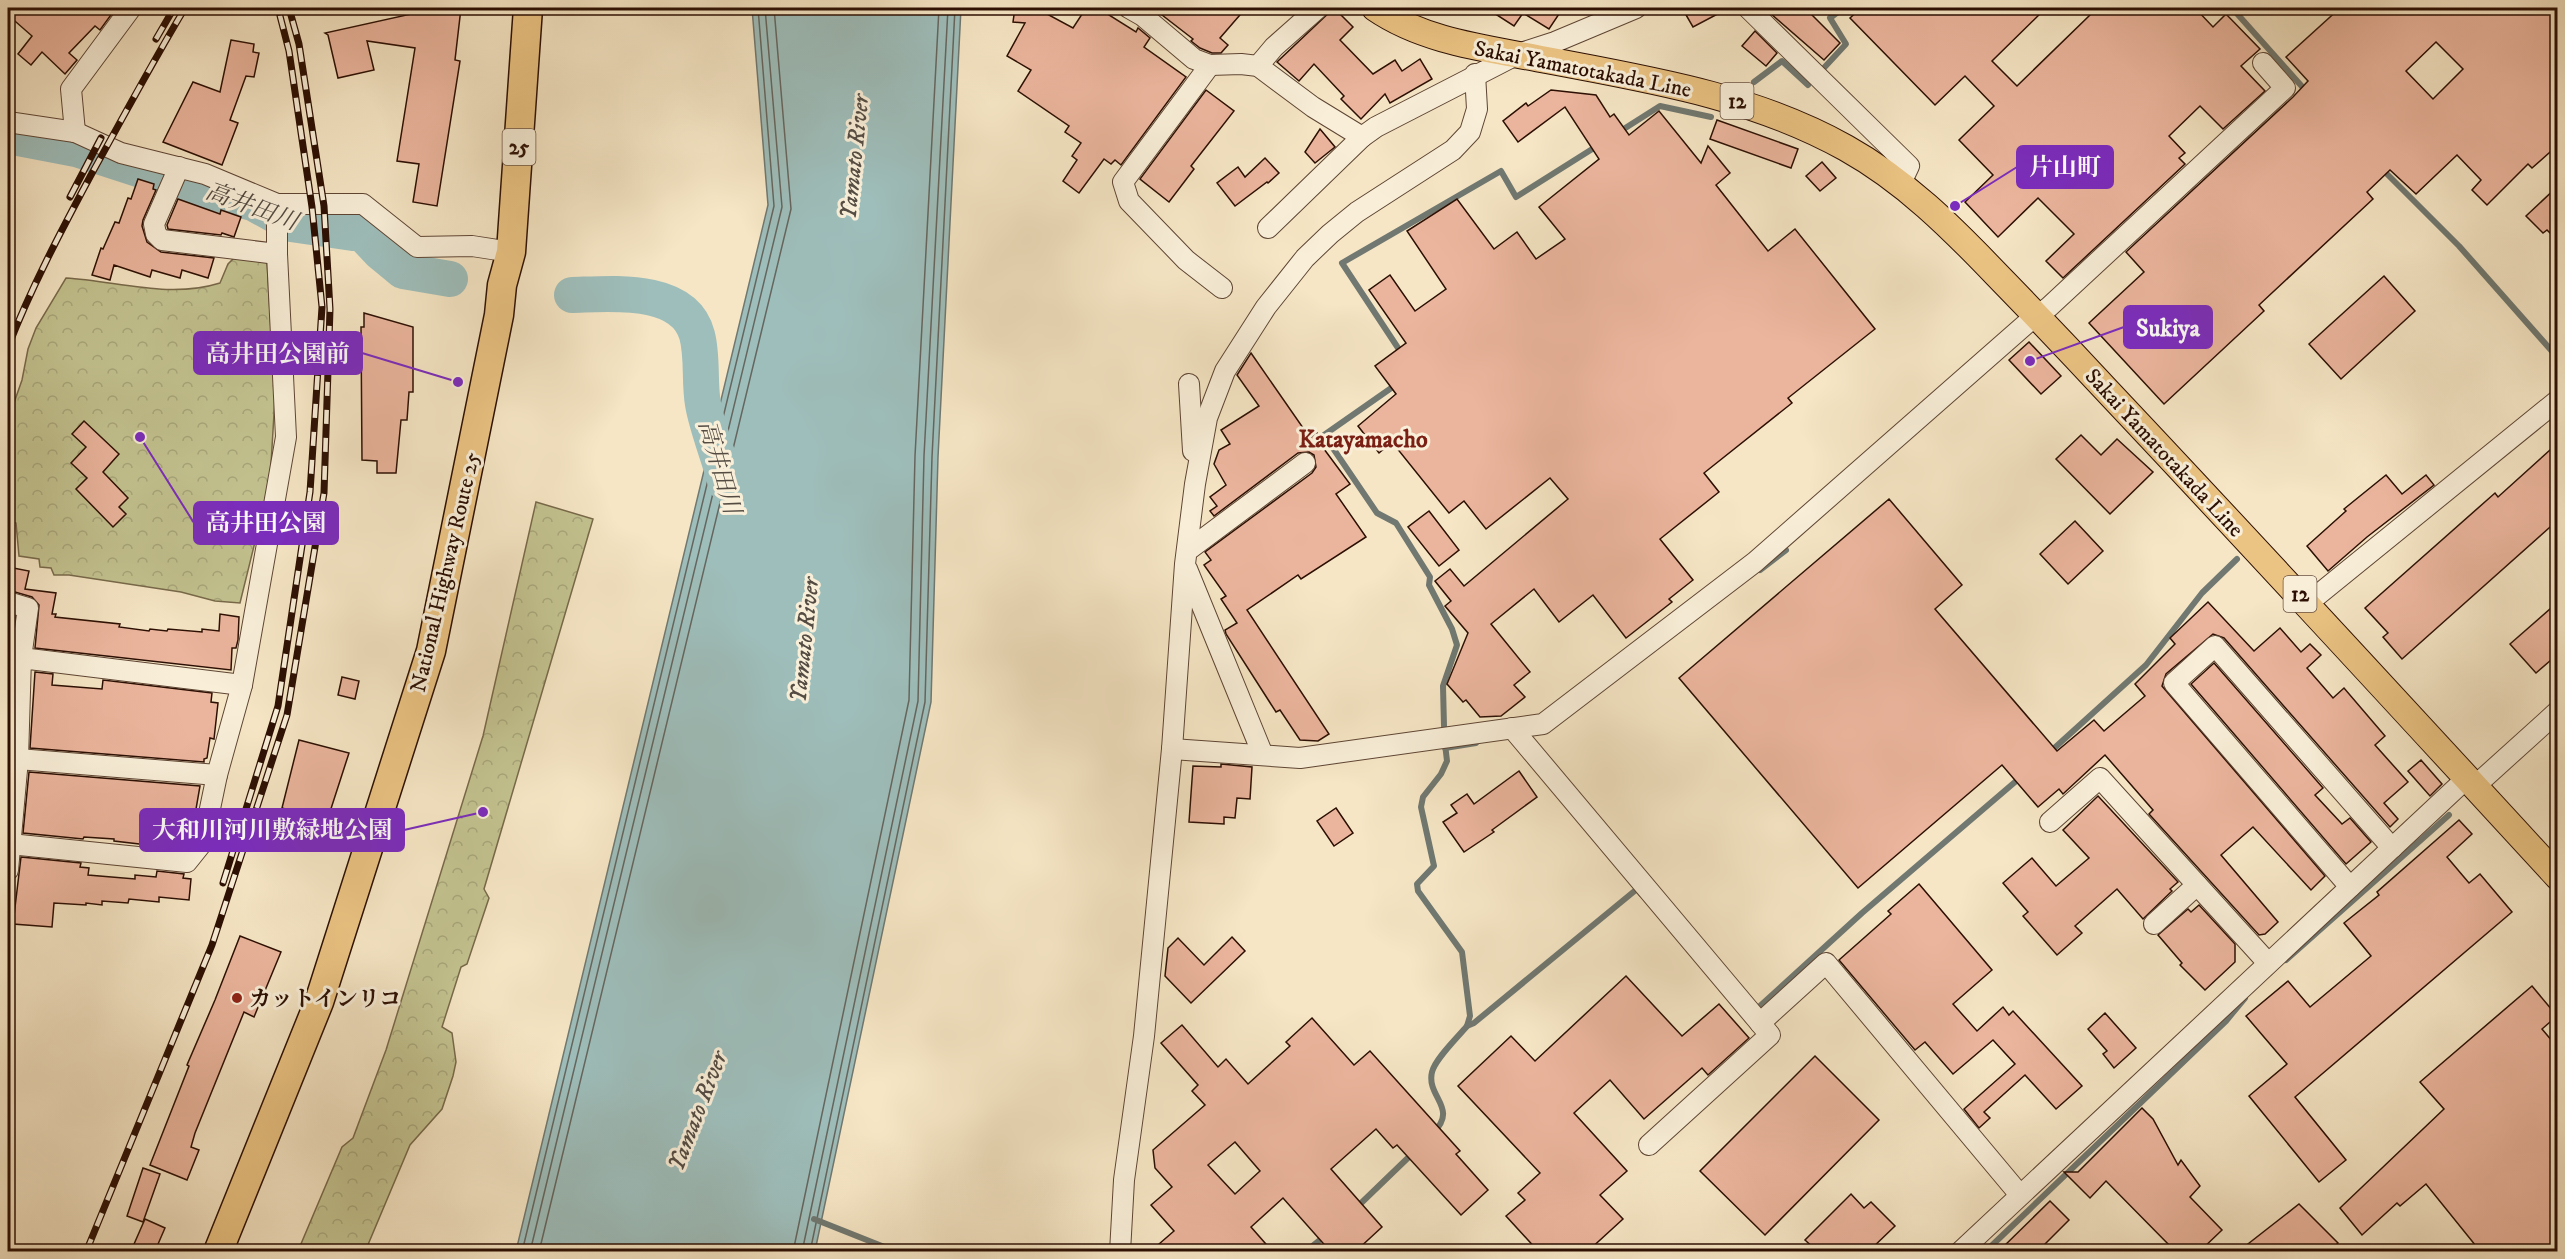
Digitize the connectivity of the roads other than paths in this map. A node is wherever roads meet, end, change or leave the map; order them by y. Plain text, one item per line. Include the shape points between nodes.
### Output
1 (131, 8) edge
2 (528, 8) edge
3 (1129, 8) edge
4 (1318, 8) edge
5 (1375, 8) edge
6 (1631, 8) edge
7 (1748, 8) edge
8 (1518, 54) junction
9 (2263, 63) dead end
10 (1210, 65) junction
11 (1258, 66) junction
12 (1475, 74) junction
13 (8, 122) edge
14 (75, 132) junction
15 (1362, 136) junction
16 (179, 167) junction
17 (1901, 183) junction
18 (278, 205) junction
19 (1268, 228) dead end
20 (511, 252) junction
21 (277, 253) junction
22 (1222, 288) dead end
23 (2037, 316) junction
24 (1189, 384) dead end
25 (2558, 400) edge
26 (1305, 463) dead end
27 (1195, 484) junction
28 (1186, 557) junction
29 (8, 602) edge
30 (2308, 603) junction
31 (17, 669) edge
32 (242, 685) junction
33 (2558, 711) edge
34 (1512, 728) junction
35 (1172, 749) junction
36 (1263, 755) junction
37 (18, 759) junction
38 (217, 775) junction
39 (2471, 782) junction
40 (2050, 822) dead end
41 (10, 831) edge
42 (2392, 848) junction
43 (8, 870) edge
44 (2558, 877) edge
45 (2198, 885) junction
46 (2350, 887) junction
47 (2154, 924) dead end
48 (2268, 963) junction
49 (1760, 1023) junction
50 (1649, 1145) dead end
51 (2020, 1195) junction
52 (218, 1251) edge
53 (1120, 1251) edge
54 (1960, 1251) edge

1 - 14 street via 72,89
2 - 20 highway, National Highway Route 25 / 25
3 - 10 street via 1194,59
4 - 11 street
5 - 8 main road, Sakai Yamatotakada Line / 12 via 1423,32
6 - 8 street
7 - 17 street via 1909,166
8 - 12 street
8 - 17 main road, Sakai Yamatotakada Line / 12 via 1656,80 1767,111 1850,149
9 - 23 street via 2285,88
10 - 11 street
10 - 22 street via 1123,182 1129,201 1186,260
11 - 15 street via 1313,107
12 - 15 street
12 - 27 street via 1477,109 1470,132 1454,150 1330,234 1266,307 1225,371 1207,418
13 - 14 street
14 - 16 street via 121,153
15 - 19 street
16 - 18 street
16 - 21 street via 154,224 162,240
17 - 23 main road, Sakai Yamatotakada Line / 12 via 1939,215
18 - 20 street via 363,204 417,248 472,246
18 - 21 street
20 - 52 highway, National Highway Route 25 / 25 via 431,651 319,1002
21 - 32 street via 286,437
23 - 30 main road, Sakai Yamatotakada Line / 12
23 - 34 street via 1755,562 1543,724
24 - 27 street
25 - 30 street
26 - 28 street
27 - 28 street
28 - 35 street
28 - 36 street
29 - 31 street via 28,608
30 - 39 main road, Sakai Yamatotakada Line / 12
31 - 32 street
31 - 37 street
32 - 38 street
33 - 39 street
34 - 36 street via 1300,758
34 - 49 street
35 - 36 street
35 - 53 street via 1144,1036 1124,1180
37 - 38 street
37 - 41 street
38 - 41 street via 203,842 187,862
39 - 42 street
39 - 44 main road, Sakai Yamatotakada Line / 12
40 - 45 street via 2100,778
41 - 43 street
42 - 46 street
42 - 46 street via 2215,646 2174,683
45 - 47 street
45 - 48 street
46 - 48 street
48 - 51 street
49 - 50 street via 1770,1035
49 - 51 street via 1826,963
51 - 54 street

